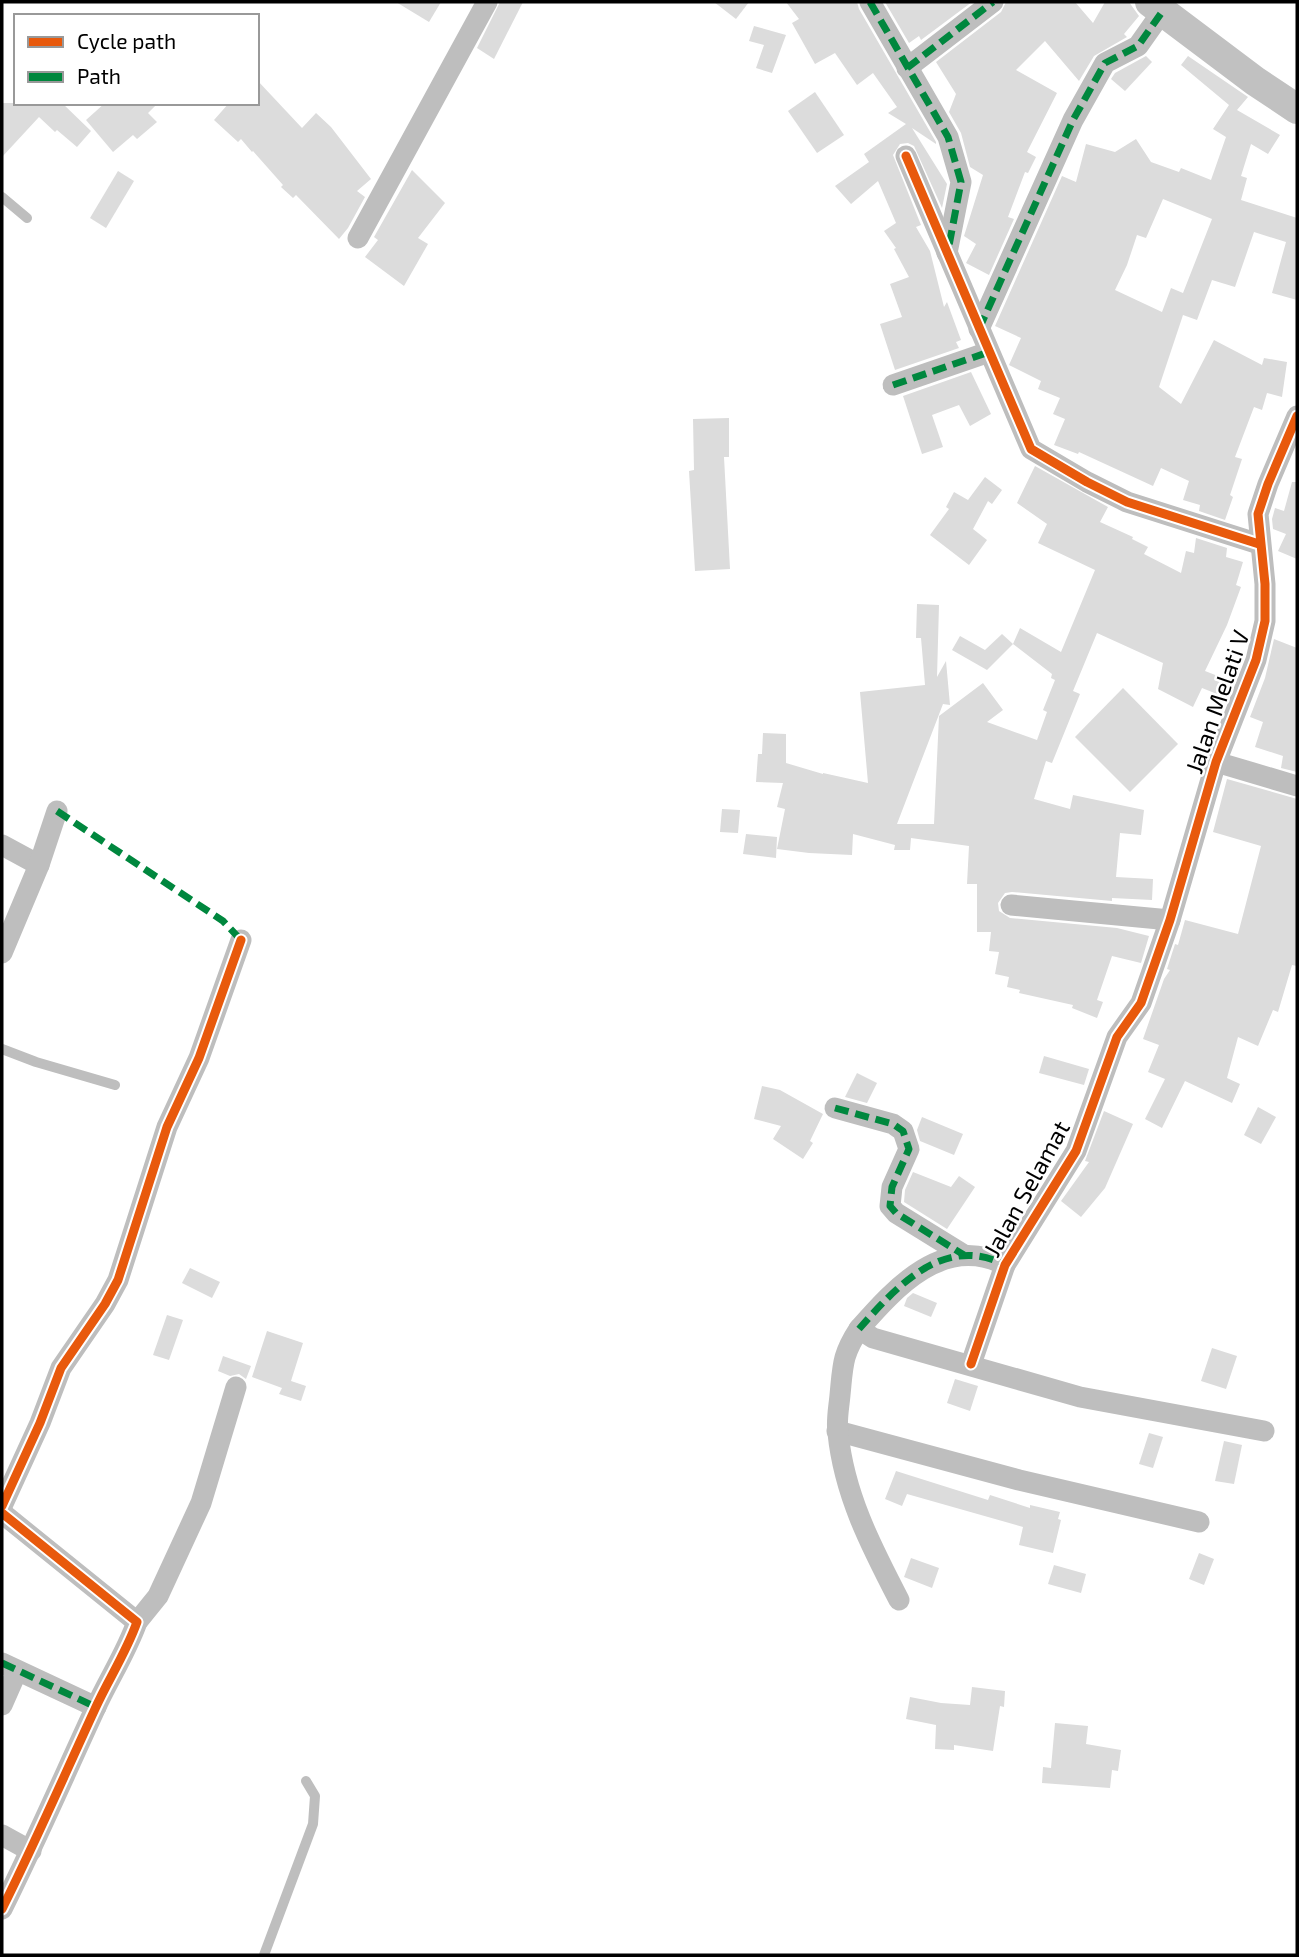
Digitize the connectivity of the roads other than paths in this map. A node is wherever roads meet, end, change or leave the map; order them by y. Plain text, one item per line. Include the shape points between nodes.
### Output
1 (488, 2) edge
2 (870, 2) edge
3 (993, 2) edge
4 (1156, 7) edge
5 (907, 68) junction
6 (1297, 108) edge
7 (906, 156) dead end
8 (2, 197) edge
9 (27, 218) dead end
10 (358, 238) dead end
11 (947, 253) junction
12 (979, 329) junction
13 (989, 352) junction
14 (893, 385) dead end
15 (1297, 416) edge
16 (1259, 544) junction
17 (1216, 762) junction
18 (1297, 786) edge
19 (57, 811) dead end
20 (2, 845) edge
21 (39, 865) junction
22 (1011, 905) dead end
23 (1170, 920) junction
24 (241, 940) dead end
25 (2, 953) edge
26 (2, 1049) edge
27 (115, 1085) dead end
28 (835, 1108) dead end
29 (964, 1255) junction
30 (1005, 1265) junction
31 (859, 1329) junction
32 (971, 1364) junction
33 (236, 1387) dead end
34 (1265, 1430) dead end
35 (837, 1431) junction
36 (2, 1506) edge
37 (2, 1513) edge
38 (1199, 1522) dead end
39 (899, 1600) dead end
40 (137, 1622) junction
41 (10, 1667) edge
42 (2, 1704) edge
43 (96, 1707) junction
44 (306, 1781) dead end
45 (2, 1835) edge
46 (31, 1851) junction
47 (2, 1909) edge
48 (264, 1955) edge

1 - 10 street
2 - 5 street
3 - 5 street
4 - 6 main road
4 - 12 street via 1139,46 1105,63 1073,120
5 - 11 street via 948,137 961,182
7 - 11 street
8 - 9 lane
11 - 12 street
12 - 13 street
13 - 14 street
13 - 16 street via 1031,449 1126,502
15 - 16 street, Jalan Melati V via 1258,514
16 - 17 street, Jalan Melati V via 1265,621 1256,660
17 - 18 street
17 - 23 street, Jalan Melati V
19 - 21 street
20 - 21 street
21 - 25 street
22 - 23 street
23 - 30 street, Jalan Selamat via 1141,1003 1117,1037 1076,1151
24 - 36 street via 199,1058 167,1127 118,1280 61,1368
26 - 27 lane
28 - 29 street via 903,1131 909,1149 892,1187 890,1206
29 - 30 street
29 - 31 street via 927,1266 907,1279
30 - 32 street, Jalan Selamat
31 - 32 street via 873,1338
31 - 35 street via 846,1348
32 - 34 street via 1080,1397
33 - 40 street via 201,1503 158,1596
35 - 38 street
35 - 39 street via 849,1494
37 - 40 street
40 - 43 street
41 - 42 street
41 - 43 street
43 - 46 street
44 - 48 lane via 315,1796 313,1824
45 - 46 street
46 - 47 street

